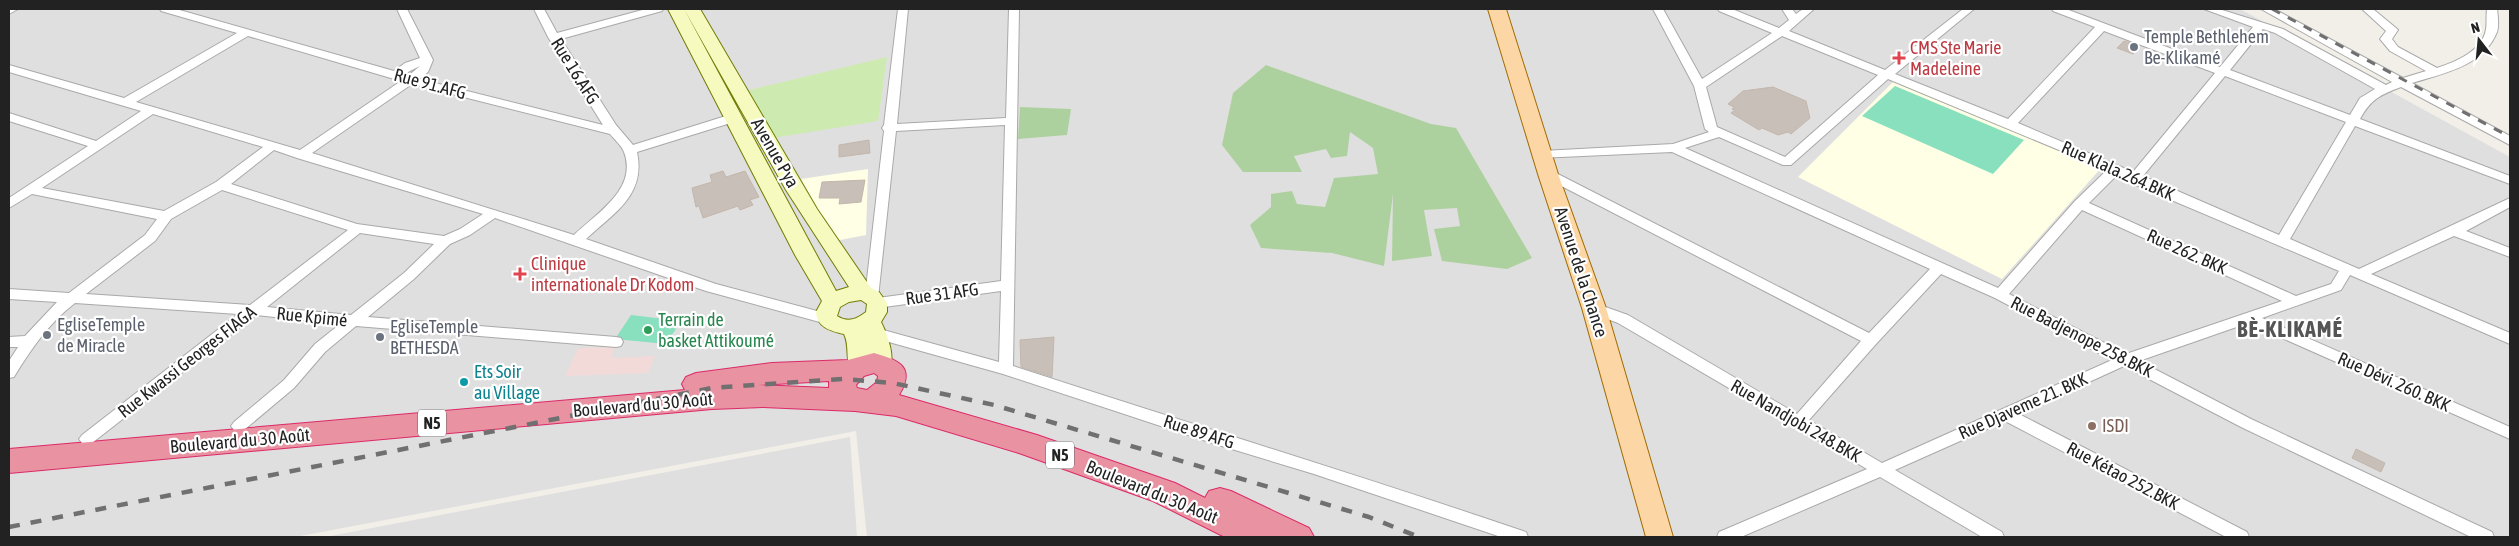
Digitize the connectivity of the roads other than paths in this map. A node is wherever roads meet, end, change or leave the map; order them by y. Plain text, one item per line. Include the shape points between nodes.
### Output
1 (12, 9) edge
2 (165, 9) edge
3 (402, 9) edge
4 (539, 9) edge
5 (658, 9) edge
6 (676, 9) edge
7 (692, 9) edge
8 (903, 9) edge
9 (1014, 9) edge
10 (1497, 9) edge
11 (1658, 9) edge
12 (1723, 9) edge
13 (1787, 9) edge
14 (1809, 9) edge
15 (1969, 9) edge
16 (2056, 9) edge
17 (2209, 9) edge
18 (2266, 9) edge
19 (2368, 9) edge
20 (2492, 9) edge
21 (9, 11) edge
22 (1794, 20) junction
23 (2102, 26) junction
24 (2259, 27) junction
25 (247, 32) junction
26 (1781, 32) junction
27 (554, 37) junction
28 (426, 60) junction
29 (9, 68) edge
30 (2225, 71) junction
31 (2436, 72) junction
32 (1887, 74) junction
33 (396, 76) junction
34 (411, 80) junction
35 (2400, 82) junction
36 (1700, 86) junction
37 (2383, 88) junction
38 (125, 103) junction
39 (151, 110) junction
40 (9, 117) edge
41 (734, 118) junction
42 (2353, 119) junction
43 (1012, 121) junction
44 (2010, 124) junction
45 (888, 128) junction
46 (614, 131) junction
47 (1719, 133) junction
48 (2510, 141) edge
49 (99, 146) junction
50 (272, 146) junction
51 (1674, 148) junction
52 (630, 150) junction
53 (301, 155) junction
54 (1545, 165) junction
55 (2115, 170) junction
56 (2134, 178) junction
57 (2510, 180) edge
58 (221, 184) junction
59 (30, 190) junction
60 (2510, 202) edge
61 (9, 204) edge
62 (2080, 204) junction
63 (493, 213) junction
64 (166, 216) junction
65 (356, 228) junction
66 (2454, 231) junction
67 (577, 239) junction
68 (445, 241) junction
69 (2282, 241) junction
70 (2510, 253) edge
71 (1940, 267) junction
72 (2353, 271) junction
73 (1008, 285) junction
74 (9, 294) edge
75 (2000, 295) junction
76 (75, 297) junction
77 (2293, 300) junction
78 (1594, 308) junction
79 (829, 309) junction
80 (252, 310) junction
81 (868, 312) junction
82 (2250, 318) junction
83 (355, 321) junction
84 (2510, 339) edge
85 (1872, 340) junction
86 (29, 341) junction
87 (9, 342) edge
88 (616, 342) dead end
89 (2126, 359) junction
90 (1006, 369) junction
91 (871, 372) junction
92 (9, 373) edge
93 (856, 400) junction
94 (2005, 414) junction
95 (1798, 423) junction
96 (239, 426) junction
97 (2510, 433) edge
98 (87, 439) junction
99 (9, 446) edge
100 (9, 461) edge
101 (1881, 470) junction
102 (1254, 537) edge
103 (1298, 537) edge
104 (1520, 537) edge
105 (1660, 537) edge
106 (1725, 537) edge
107 (1996, 537) edge
108 (2241, 537) edge
109 (2486, 537) edge

1 - 21 street
2 - 25 street, Rue 91.AFG
3 - 28 street
4 - 27 street, Rue 16.AFG
5 - 27 street
6 - 41 main road, Avenue Pya
7 - 81 main road, Avenue Pya via 716,45 758,125
8 - 45 street
9 - 43 street
10 - 54 main road, Avenue de la Chance
11 - 36 street
12 - 26 street, Rue Klala.264.BKK
13 - 22 street
14 - 22 street
15 - 32 street
16 - 23 street
17 - 24 street
18 - 35 street
19 - 31 street via 2392,30 2386,39 2394,49
20 - 31 street via 2494,25 2491,37 2470,58
22 - 26 street
23 - 30 street
23 - 44 street
24 - 30 street
24 - 37 street via 2279,31
25 - 33 street, Rue 91.AFG
25 - 38 street
26 - 32 street, Rue Klala.264.BKK
26 - 36 street
27 - 46 street, Rue 16.AFG
28 - 33 street via 409,65
28 - 34 street via 424,70
29 - 38 street
30 - 42 street
30 - 56 street
31 - 35 street
32 - 44 street, Rue Klala.264.BKK
32 - 47 street via 1787,162
33 - 34 street, Rue 91.AFG
34 - 46 street, Rue 91.AFG
34 - 53 street
35 - 37 street
35 - 48 street
36 - 47 street via 1711,129
37 - 42 street via 2364,101
38 - 39 street
39 - 49 street
39 - 50 street
40 - 49 street
41 - 52 street
41 - 79 main road, Avenue Pya via 809,262
42 - 57 street
42 - 69 street
43 - 45 street
43 - 73 street
44 - 55 street, Rue Klala.264.BKK
45 - 81 street
46 - 52 street, Rue 16.AFG
47 - 51 street
49 - 59 street
50 - 53 street
50 - 58 street
51 - 54 street
51 - 71 street, Rue Badjenope 258.BKK
52 - 67 street via 634,169 631,184 618,202
53 - 63 street
54 - 78 main road, Avenue de la Chance
54 - 85 street
55 - 56 street, Rue Klala.264.BKK
55 - 62 street
56 - 69 street, Rue Klala.264.BKK
58 - 64 street
58 - 65 street
59 - 61 street
59 - 64 street
60 - 66 street
62 - 75 street
62 - 77 street, Rue 262. BKK
63 - 67 street
63 - 68 street
64 - 76 street via 150,238
65 - 68 street
65 - 80 street, Rue Kwassi Georges FIAGA via 356,232
66 - 70 street
66 - 72 street
67 - 79 street via 700,284 805,314
68 - 83 street
69 - 72 street, Rue Klala.264.BKK
71 - 75 street, Rue Badjenope 258.BKK
71 - 85 street
72 - 77 street, Rue Djaveme 21. BKK via 2336,287
72 - 84 street, Rue Klala.264.BKK
73 - 81 street, Rue 31 AFG
73 - 90 street
74 - 76 street, Rue Kpimé
75 - 89 street, Rue Badjenope 258.BKK
76 - 80 street, Rue Kpimé
76 - 86 street via 46,320
77 - 82 street, Rue Djaveme 21. BKK
78 - 95 street, Rue Nandjobi 248.BKK via 1623,320
78 - 105 main road, Avenue de la Chance
79 - 81 main road via 849,294
79 - 81 main road via 833,325
80 - 83 street, Rue Kpimé
80 - 98 street, Rue Kwassi Georges FIAGA
81 - 90 street, Rue 89 AFG
81 - 91 main road
82 - 89 street, Rue Djaveme 21. BKK
82 - 97 street, Rue Dévi. 260. BKK
83 - 88 street, Rue Kpimé
83 - 96 street via 320,348 289,384
85 - 95 street
86 - 87 street
86 - 92 street
89 - 94 street, Rue Djaveme 21. BKK
89 - 109 street, Rue Badjenope 258.BKK via 2246,423
90 - 104 street, Rue 89 AFG
91 - 93 highway via 876,398
91 - 93 highway via 843,379 842,390
91 - 96 highway, Boulevard du 30 Août / N5 via 772,372 660,390
91 - 103 highway, Boulevard du 30 Août via 1126,461 1188,485
93 - 100 highway, Boulevard du 30 Août / N5 via 763,396 712,398
93 - 102 highway, Boulevard du 30 Août / N5 via 896,405 1026,443 1164,492
94 - 101 street, Rue Djaveme 21. BKK
94 - 108 street, Rue Kétao 252.BKK
95 - 101 street, Rue Nandjobi 248.BKK
96 - 98 highway, Boulevard du 30 Août / N5
98 - 99 highway, Boulevard du 30 Août / N5
101 - 106 street, Rue Djaveme 21. BKK
101 - 107 street, Rue Nandjobi 248.BKK

